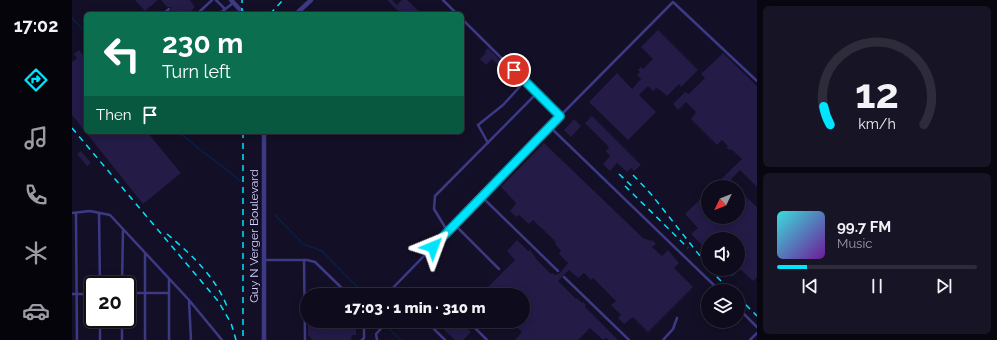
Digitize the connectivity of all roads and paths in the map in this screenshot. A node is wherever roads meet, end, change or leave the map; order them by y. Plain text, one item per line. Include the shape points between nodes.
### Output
1 (212, 0) edge
2 (216, 0) edge
3 (311, 0) edge
4 (443, 0) edge
5 (232, 1) edge
6 (169, 9) dead end
7 (225, 9) junction
8 (166, 12) edge
9 (198, 12) edge
10 (221, 12) edge
11 (242, 12) edge
12 (298, 12) edge
13 (455, 12) edge
14 (464, 21) edge
15 (525, 81) junction
16 (757, 81) edge
17 (537, 92) junction
18 (560, 116) junction
19 (550, 127) junction
20 (264, 134) edge
21 (488, 143) junction
22 (482, 197) junction
23 (72, 213) edge
24 (76, 213) junction
25 (99, 213) junction
26 (455, 225) junction
27 (123, 229) junction
28 (448, 232) junction
29 (145, 252) junction
30 (264, 260) junction
31 (304, 260) junction
32 (500, 269) dead end
33 (558, 271) dead end
34 (100, 276) edge
35 (122, 276) edge
36 (564, 277) dead end
37 (169, 278) junction
38 (713, 284) edge
39 (342, 288) edge
40 (392, 288) edge
41 (136, 293) edge
42 (144, 293) junction
43 (169, 293) junction
44 (72, 294) edge
45 (76, 294) junction
46 (84, 294) edge
47 (189, 300) junction
48 (745, 315) edge
49 (677, 318) dead end
50 (757, 326) edge
51 (100, 328) edge
52 (122, 328) edge
53 (364, 328) edge
54 (382, 328) edge
55 (433, 328) edge
56 (475, 328) edge
57 (757, 333) edge
58 (77, 340) edge
59 (100, 340) edge
60 (122, 340) edge
61 (146, 340) edge
62 (168, 340) edge
63 (191, 340) edge
64 (222, 340) edge
65 (264, 340) edge
66 (305, 340) edge
67 (362, 340) edge
68 (377, 340) edge
69 (445, 340) edge
70 (487, 340) edge
71 (629, 340) edge
72 (663, 340) edge
73 (750, 340) edge

1 - 9 lane
2 - 7 lane
3 - 12 street
4 - 13 lane
5 - 7 lane
5 - 11 street
6 - 8 lane
7 - 10 lane
14 - 15 lane
15 - 17 lane
15 - 21 lane via 503,105 478,126
16 - 18 lane via 673,2
17 - 18 lane
17 - 21 lane
18 - 19 lane
19 - 22 lane
19 - 38 lane
20 - 30 street, Guy N Verger Boulevard
21 - 28 lane via 435,196 434,209
22 - 26 lane
22 - 33 lane
23 - 24 lane
24 - 25 lane
24 - 45 lane
25 - 27 lane via 110,215
25 - 34 lane
26 - 28 lane
26 - 32 lane
27 - 29 lane
27 - 35 lane
28 - 40 lane
29 - 37 lane
29 - 42 lane
30 - 31 lane
30 - 65 street, Guy N Verger Boulevard
31 - 39 lane via 315,262
31 - 66 lane
36 - 71 lane
37 - 43 lane
37 - 47 lane
41 - 42 lane
42 - 43 lane
42 - 61 lane
43 - 62 lane
44 - 45 lane
45 - 46 lane
45 - 58 lane
47 - 63 lane
47 - 64 lane
48 - 50 lane
49 - 72 lane via 673,329
51 - 59 lane
52 - 60 lane
53 - 67 lane
54 - 68 lane via 376,334
55 - 69 lane
56 - 70 lane
57 - 73 lane

